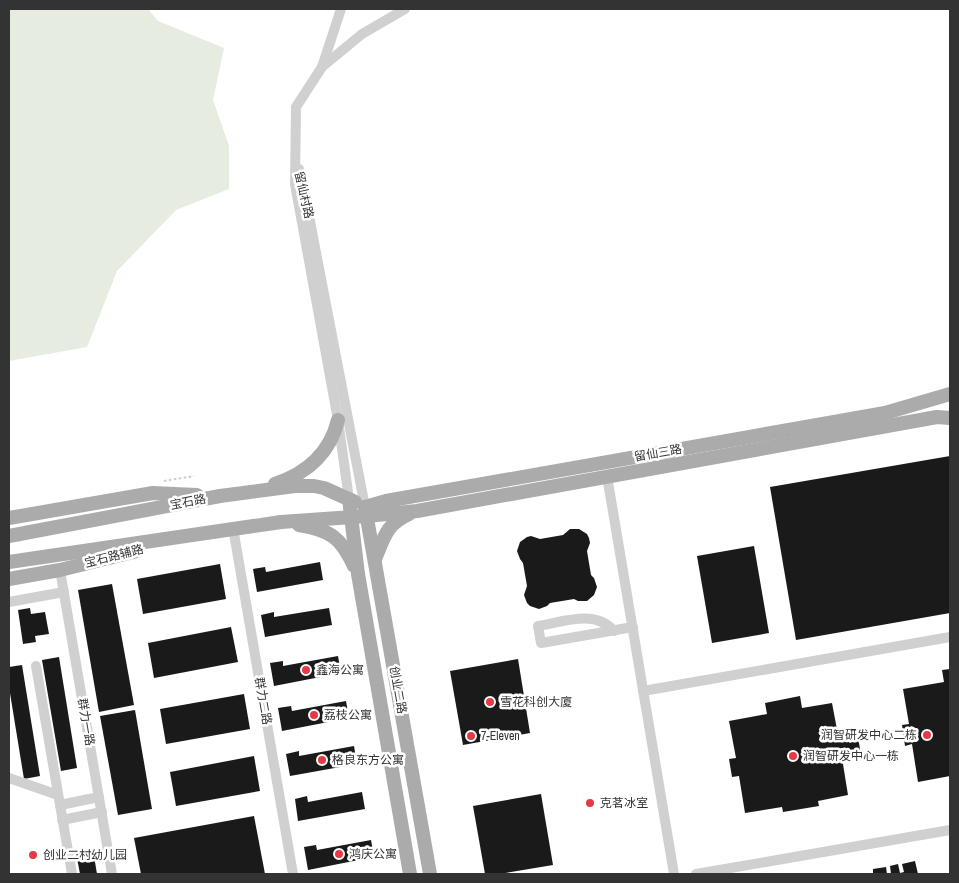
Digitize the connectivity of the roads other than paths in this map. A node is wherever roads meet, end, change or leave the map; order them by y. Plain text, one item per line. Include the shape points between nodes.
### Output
1 (341, 9) edge
2 (405, 9) edge
3 (322, 67) junction
4 (296, 161) junction
5 (950, 394) edge
6 (946, 416) edge
7 (338, 420) junction
8 (607, 476) junction
9 (255, 490) junction
10 (220, 496) junction
11 (349, 499) junction
12 (366, 511) junction
13 (417, 511) junction
14 (352, 517) junction
15 (9, 518) edge
16 (281, 522) junction
17 (234, 528) junction
18 (219, 530) junction
19 (9, 536) edge
20 (375, 560) junction
21 (9, 562) edge
22 (60, 570) junction
23 (358, 574) junction
24 (9, 579) edge
25 (64, 592) junction
26 (9, 602) edge
27 (633, 627) junction
28 (614, 630) junction
29 (950, 637) edge
30 (36, 666) dead end
31 (643, 690) junction
32 (9, 778) edge
33 (99, 797) junction
34 (59, 800) junction
35 (102, 812) junction
36 (62, 820) junction
37 (950, 830) edge
38 (72, 874) edge
39 (112, 874) edge
40 (293, 874) edge
41 (410, 874) edge
42 (430, 874) edge
43 (674, 874) edge
44 (696, 874) edge

1 - 3 street
2 - 3 street via 362,34
3 - 4 street via 296,107
4 - 7 street, 留仙村路 via 295,184
4 - 12 street, 留仙村路
5 - 12 main road, 留仙三路 via 885,413 386,501
6 - 8 main road, 留仙三路
7 - 9 main road via 331,441 320,457 285,479
7 - 11 street, 留仙村路
8 - 13 main road, 留仙三路
8 - 27 street
9 - 10 main road, 宝石路
9 - 11 main road, 宝石路 via 314,486
10 - 15 main road via 153,494
10 - 19 main road, 宝石路
11 - 12 main road, 宝石路
11 - 14 main road, 创业二路
12 - 13 main road, 留仙三路
12 - 14 main road
12 - 20 main road, 创业二路
13 - 20 main road via 396,520
14 - 16 main road
14 - 23 main road, 创业二路
16 - 17 main road
16 - 23 main road, 创业二路 via 311,527 335,537 348,552
17 - 18 main road
17 - 40 street, 群力二路
18 - 21 main road
18 - 22 main road, 宝石路辅路
20 - 42 main road, 创业二路
22 - 24 main road, 宝石路辅路
22 - 25 street, 群力一路
23 - 41 main road, 创业二路
25 - 26 street
25 - 33 street, 群力一路
27 - 28 street
27 - 31 street
28 - 28 street via 603,620 588,618 538,626 541,643
29 - 31 street
30 - 34 street
31 - 43 street
32 - 34 street
33 - 34 street
33 - 35 street, 群力一路
34 - 36 street
35 - 36 street
35 - 39 street, 群力一路
36 - 38 street
37 - 44 street

